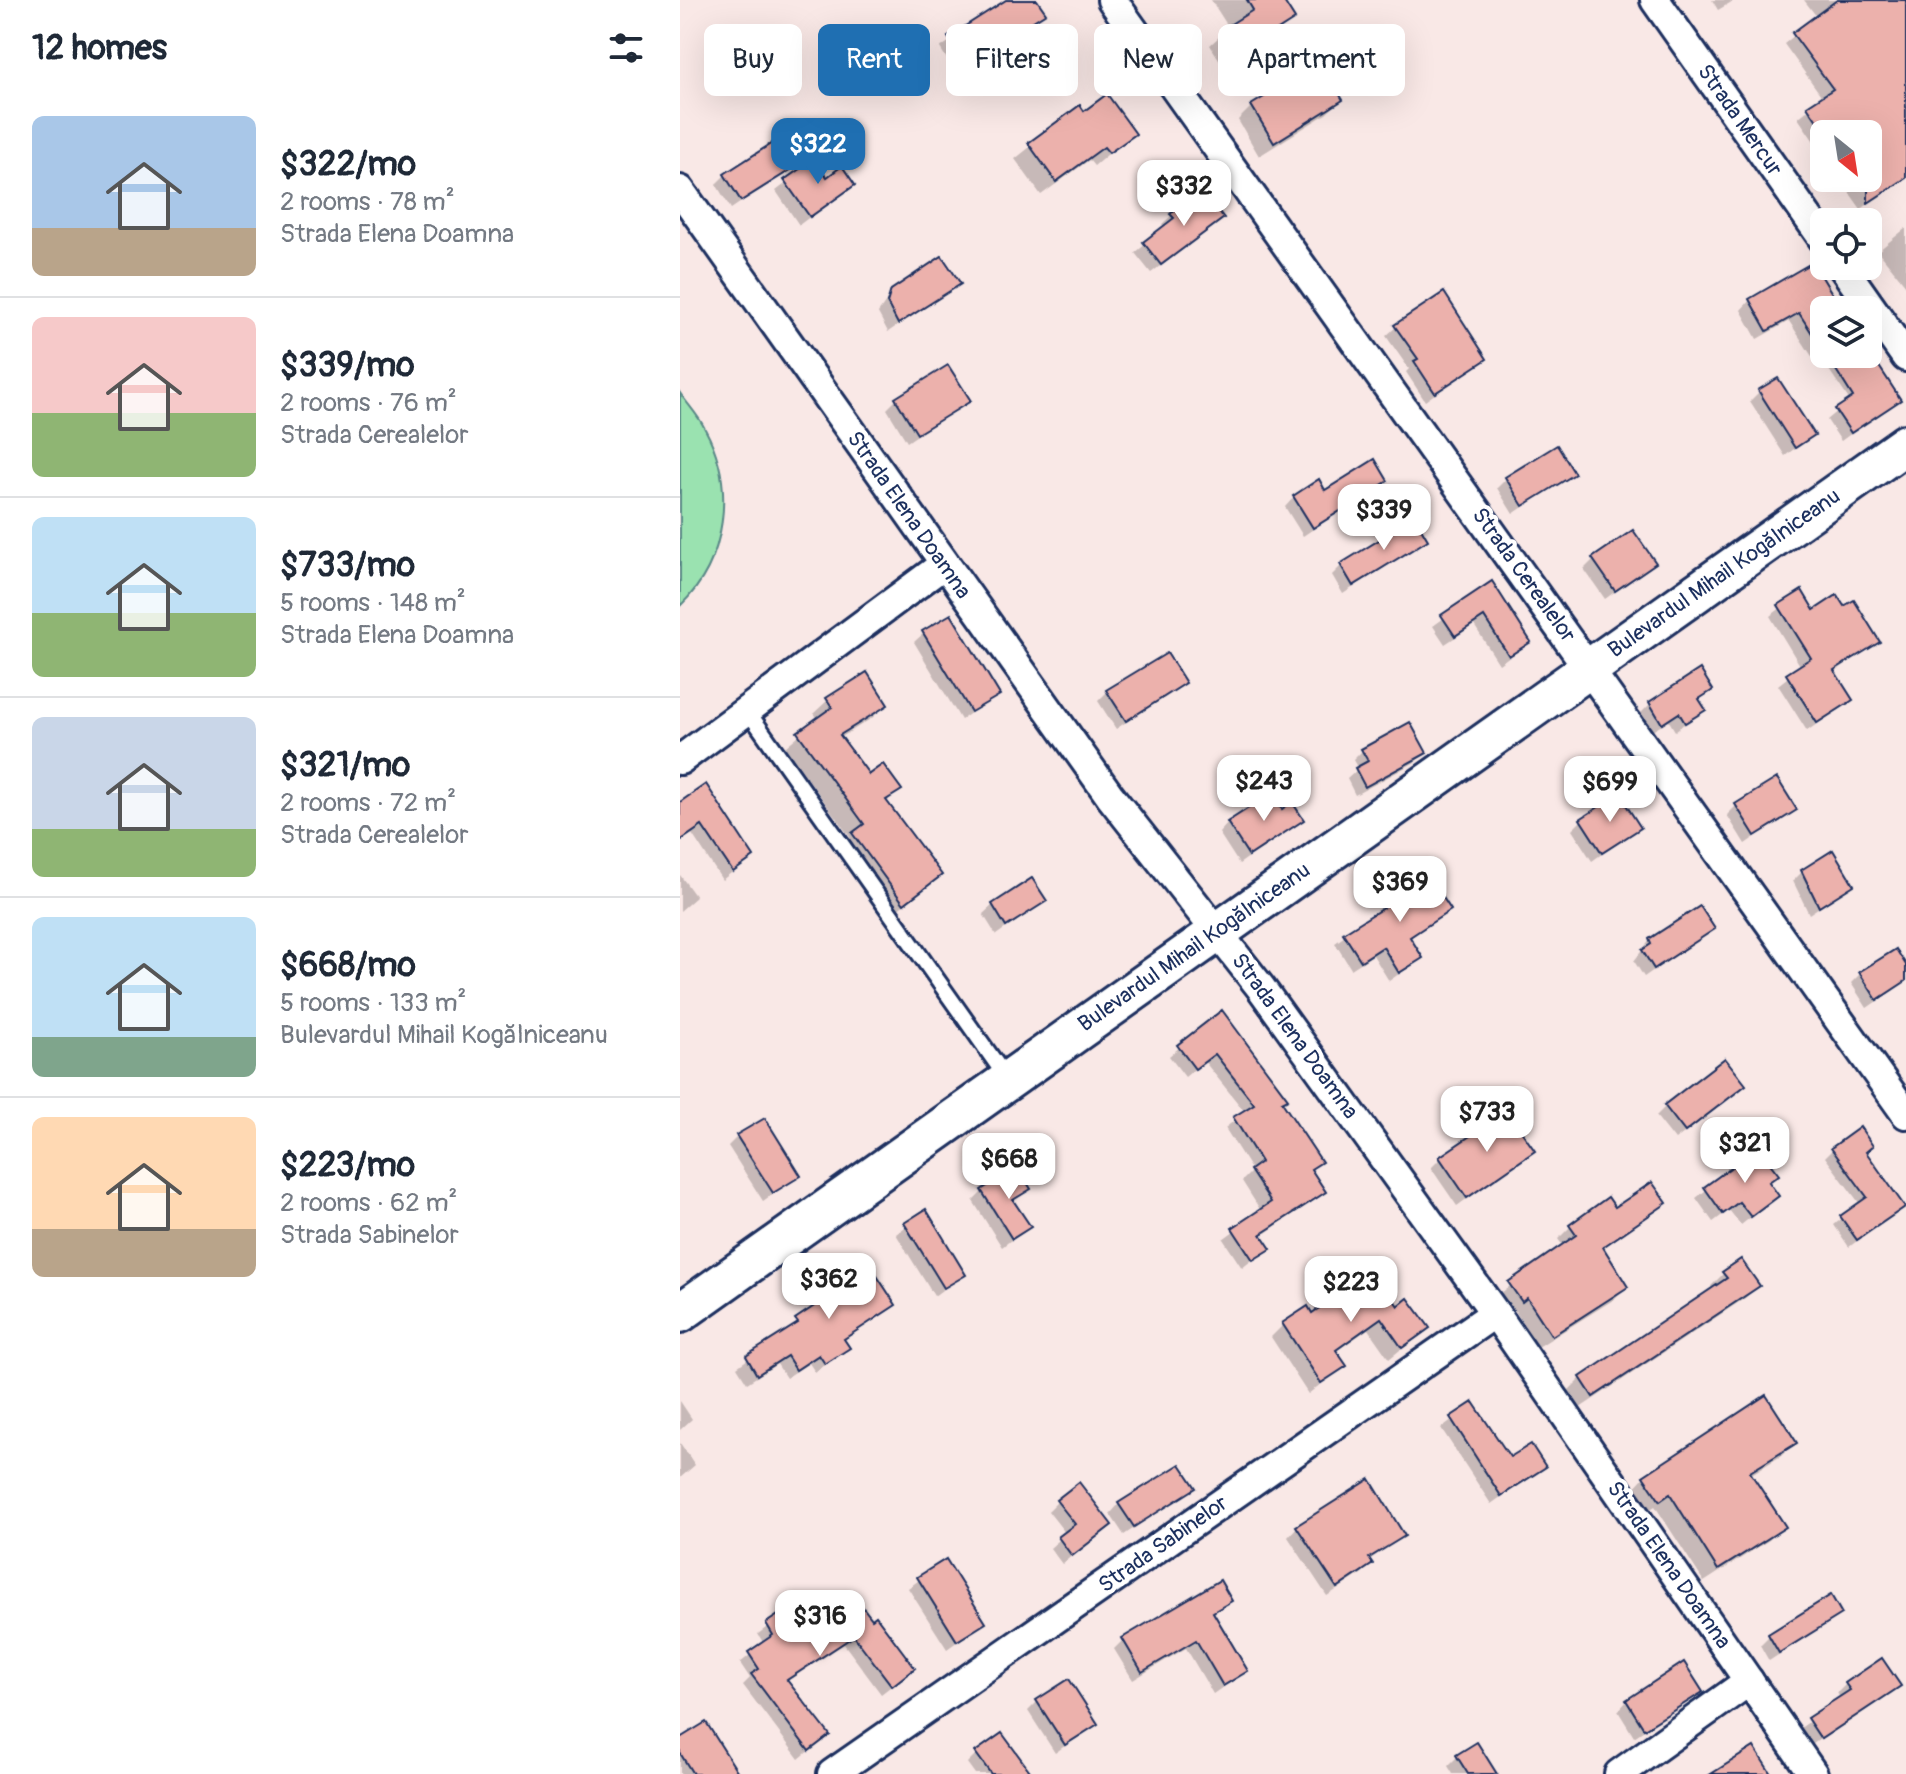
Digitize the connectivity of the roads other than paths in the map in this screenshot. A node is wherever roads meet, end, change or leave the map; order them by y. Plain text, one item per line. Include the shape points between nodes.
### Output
1 (1112, 0) edge
2 (1655, 0) edge
3 (680, 190) edge
4 (1810, 220) edge
5 (1852, 280) edge
6 (1906, 357) edge
7 (1906, 444) edge
8 (943, 565) junction
9 (1591, 667) junction
10 (747, 710) junction
11 (680, 760) edge
12 (1218, 931) junction
13 (1008, 1080) junction
14 (1906, 1114) edge
15 (680, 1313) edge
16 (1495, 1313) junction
17 (1749, 1681) junction
18 (832, 1774) edge
19 (1619, 1774) edge
20 (1813, 1774) edge

1 - 9 street, Strada Cerealelor
2 - 4 street, Strada Mercur
3 - 8 street, Strada Elena Doamna
5 - 6 street
7 - 9 main road, Bulevardul Mihail Kogălniceanu
8 - 10 street
8 - 12 street, Strada Elena Doamna via 1110,796
9 - 12 main road, Bulevardul Mihail Kogălniceanu
9 - 14 street, Strada Cerealelor
10 - 11 street
10 - 13 lane
12 - 13 main road, Bulevardul Mihail Kogălniceanu
12 - 16 street, Strada Elena Doamna
13 - 15 main road, Bulevardul Mihail Kogălniceanu
16 - 17 street, Strada Elena Doamna
16 - 18 street, Strada Sabinelor
17 - 19 street
17 - 20 street, Strada Elena Doamna

